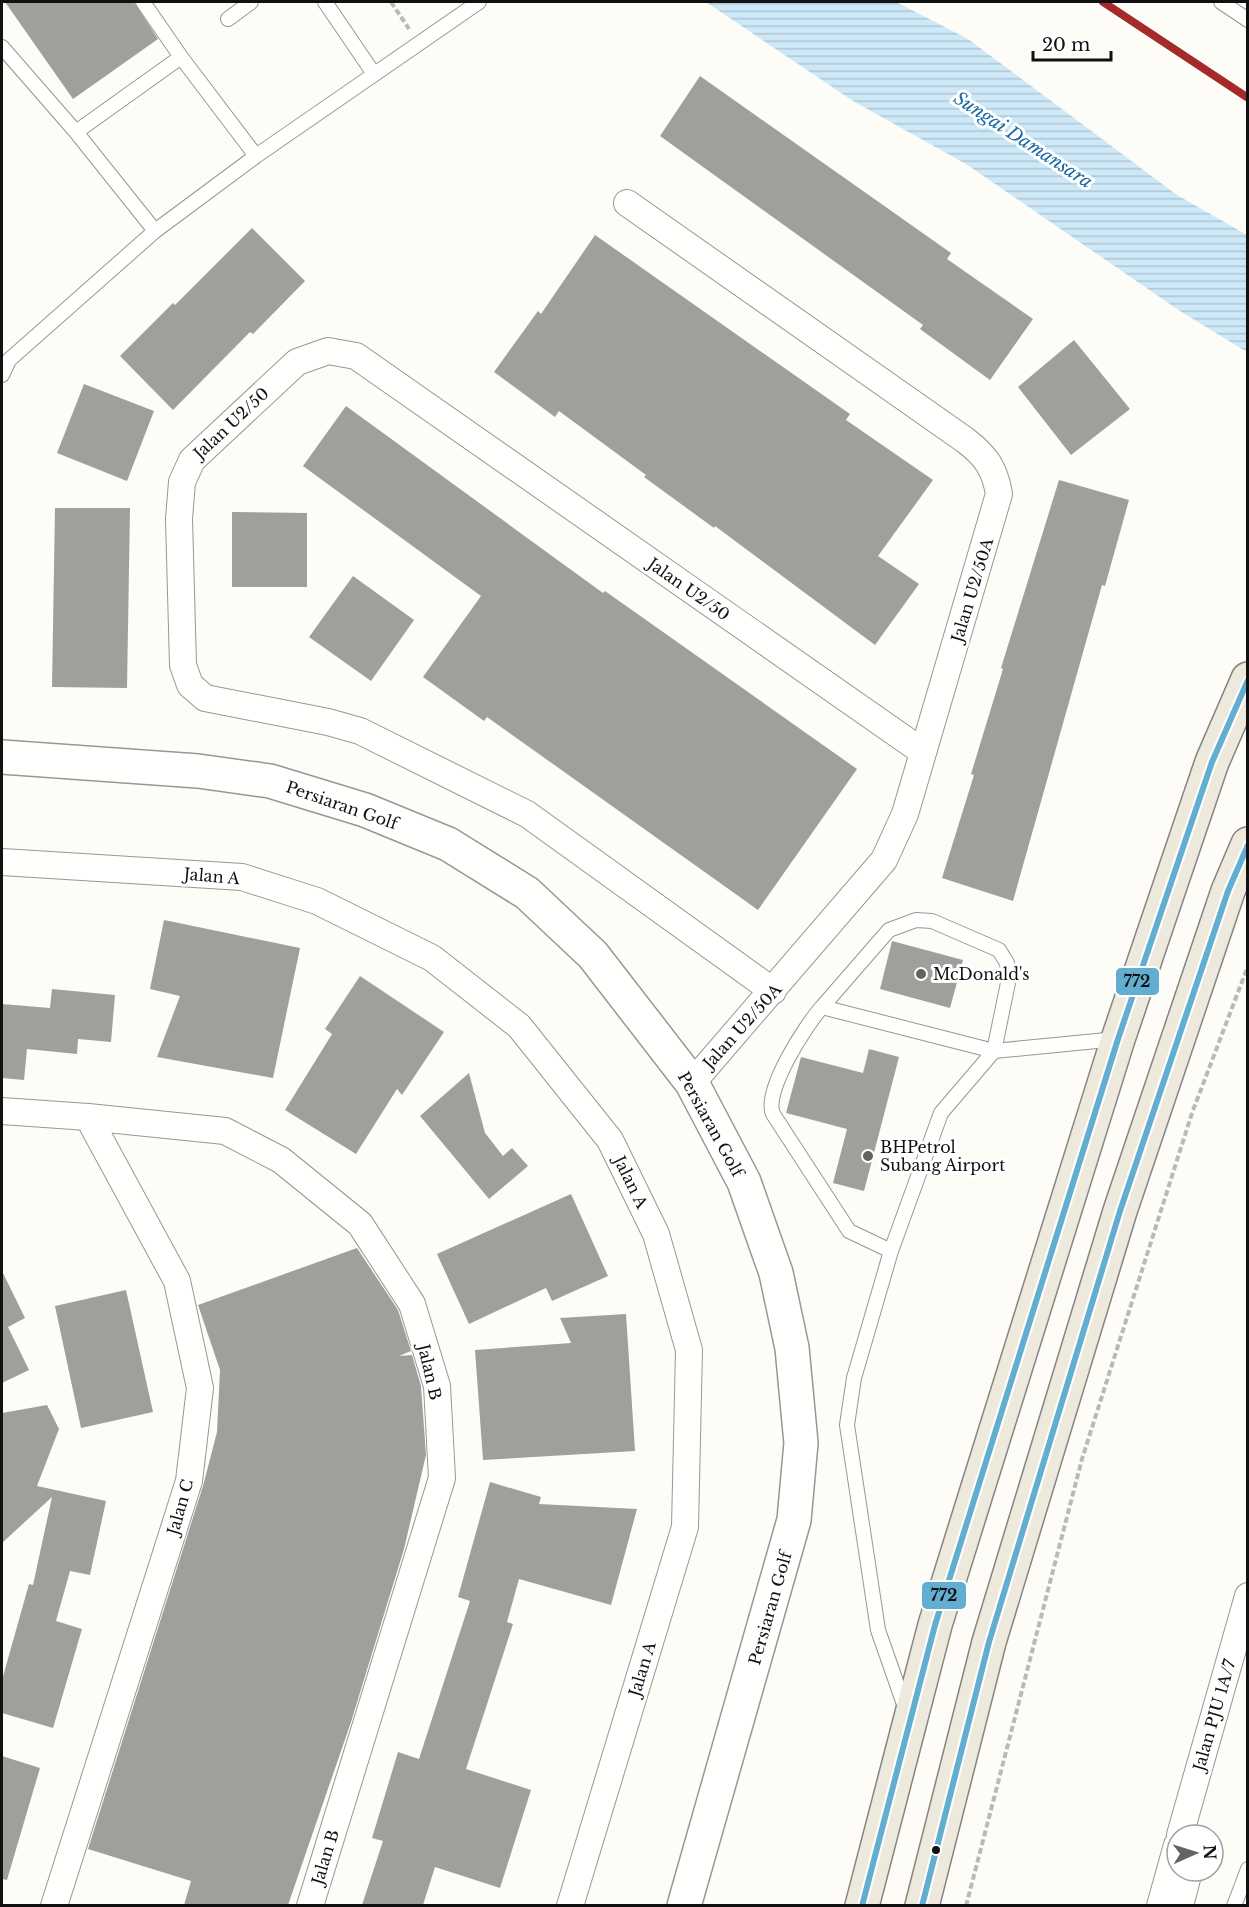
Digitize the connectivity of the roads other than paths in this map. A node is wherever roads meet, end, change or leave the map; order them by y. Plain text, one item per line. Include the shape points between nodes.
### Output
1 (143, 2) edge
2 (251, 2) edge
3 (325, 2) edge
4 (479, 2) edge
5 (1221, 2) edge
6 (228, 19) dead end
7 (1248, 20) edge
8 (2, 47) edge
9 (181, 57) junction
10 (374, 74) junction
11 (76, 132) junction
12 (256, 156) junction
13 (627, 203) dead end
14 (155, 231) junction
15 (2, 375) edge
16 (1248, 679) edge
17 (922, 752) junction
18 (2, 757) edge
19 (1248, 844) edge
20 (2, 862) edge
21 (773, 991) junction
22 (822, 1007) junction
23 (1118, 1039) junction
24 (994, 1051) junction
25 (692, 1083) junction
26 (2, 1111) edge
27 (88, 1117) junction
28 (891, 1251) junction
29 (1248, 1596) edge
30 (1248, 1656) edge
31 (909, 1718) junction
32 (1183, 1823) edge
33 (1201, 1823) edge
34 (1248, 1869) edge
35 (1166, 1883) edge
36 (1185, 1883) edge
37 (54, 1905) edge
38 (310, 1905) edge
39 (570, 1905) edge
40 (684, 1905) edge
41 (862, 1905) edge
42 (922, 1905) edge
43 (1160, 1905) edge
44 (1179, 1905) edge
45 (1234, 1905) edge

1 - 9 lane
2 - 6 lane
3 - 10 lane
4 - 10 lane
5 - 7 lane
8 - 11 lane
9 - 11 lane
9 - 12 lane
10 - 12 lane
11 - 14 lane
12 - 14 lane
13 - 17 street, Jalan U2/50A via 965,440 984,454 996,473 999,494 993,522
14 - 15 lane via 9,360
16 - 23 main road via 1212,762
17 - 21 street, Jalan U2/50A via 905,814 884,860
17 - 21 street, Jalan U2/50 via 356,356 328,351 297,362 192,460 182,482 179,519 183,665 190,685 205,698 360,731 526,814
18 - 25 street, Persiaran Golf via 198,771 270,781 365,810 448,844 527,893 593,955
19 - 42 main road via 1228,891 1120,1211 989,1642
20 - 39 street, Jalan A via 242,877 317,901 432,958 519,1026 610,1140 656,1234 689,1350 685,1527
21 - 25 street, Jalan U2/50A
22 - 24 lane
22 - 24 lane via 889,930 916,920 932,921 999,950 1006,963 1009,978
22 - 28 lane via 804,1028 772,1095 770,1108 849,1231
23 - 24 lane
23 - 31 main road
24 - 28 lane via 941,1113
25 - 40 street, Persiaran Golf via 744,1182 776,1273 792,1348 801,1443 794,1520
26 - 27 street, Jalan B
27 - 37 street, Jalan C via 177,1281 200,1388 189,1481
27 - 38 street, Jalan B via 225,1131 281,1160 360,1224 412,1304 437,1386 442,1478
28 - 31 lane via 854,1378 848,1425 878,1630
29 - 32 street, Jalan PJU 1A/7
30 - 33 street, Jalan PJU 1A/7
31 - 41 main road
34 - 45 lane
35 - 43 street
36 - 44 street

